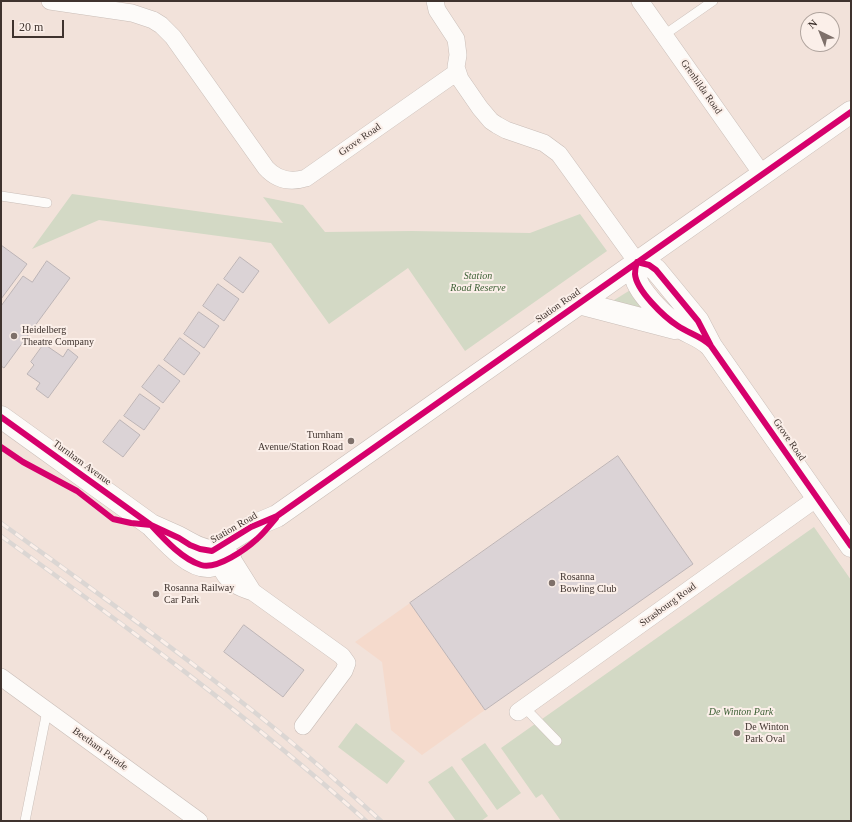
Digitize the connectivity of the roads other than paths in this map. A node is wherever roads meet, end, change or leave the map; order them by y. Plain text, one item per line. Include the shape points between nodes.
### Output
1 (436, 1) edge
2 (640, 1) edge
3 (713, 1) edge
4 (59, 2) edge
5 (664, 35) junction
6 (457, 72) junction
7 (850, 112) edge
8 (762, 174) junction
9 (1, 196) edge
10 (47, 203) dead end
11 (637, 262) junction
12 (579, 303) junction
13 (686, 331) junction
14 (711, 346) junction
15 (1, 417) edge
16 (817, 498) junction
17 (851, 546) edge
18 (215, 556) junction
19 (1, 677) edge
20 (521, 710) joint
21 (47, 711) junction
22 (303, 726) dead end
23 (557, 741) dead end
24 (25, 821) edge
25 (199, 821) edge

1 - 6 street via 438,10 456,39
2 - 5 street, Grenhilda Road
3 - 5 lane
4 - 6 street, Grove Road via 132,13 161,25 180,46 266,168 283,180 306,178
5 - 8 street, Grenhilda Road
6 - 11 street, Grove Road via 464,86 491,121 506,130 544,143 559,154
7 - 8 street, Station Road
8 - 11 street, Station Road
9 - 10 lane
11 - 12 street, Station Road
11 - 13 street, Grove Road via 637,282 662,314
11 - 14 street, Grove Road via 649,265 659,274 698,321
12 - 13 street
12 - 18 street, Station Road via 277,516 251,527
13 - 14 street, Grove Road
14 - 16 street, Grove Road
15 - 18 street, Turnham Avenue via 151,525
16 - 17 street, Grove Road
16 - 20 street, Strasbourg Road
18 - 22 street via 252,592 342,656 347,663 344,671
19 - 21 street, Beetham Parade
20 - 23 lane
21 - 24 lane
21 - 25 street, Beetham Parade

